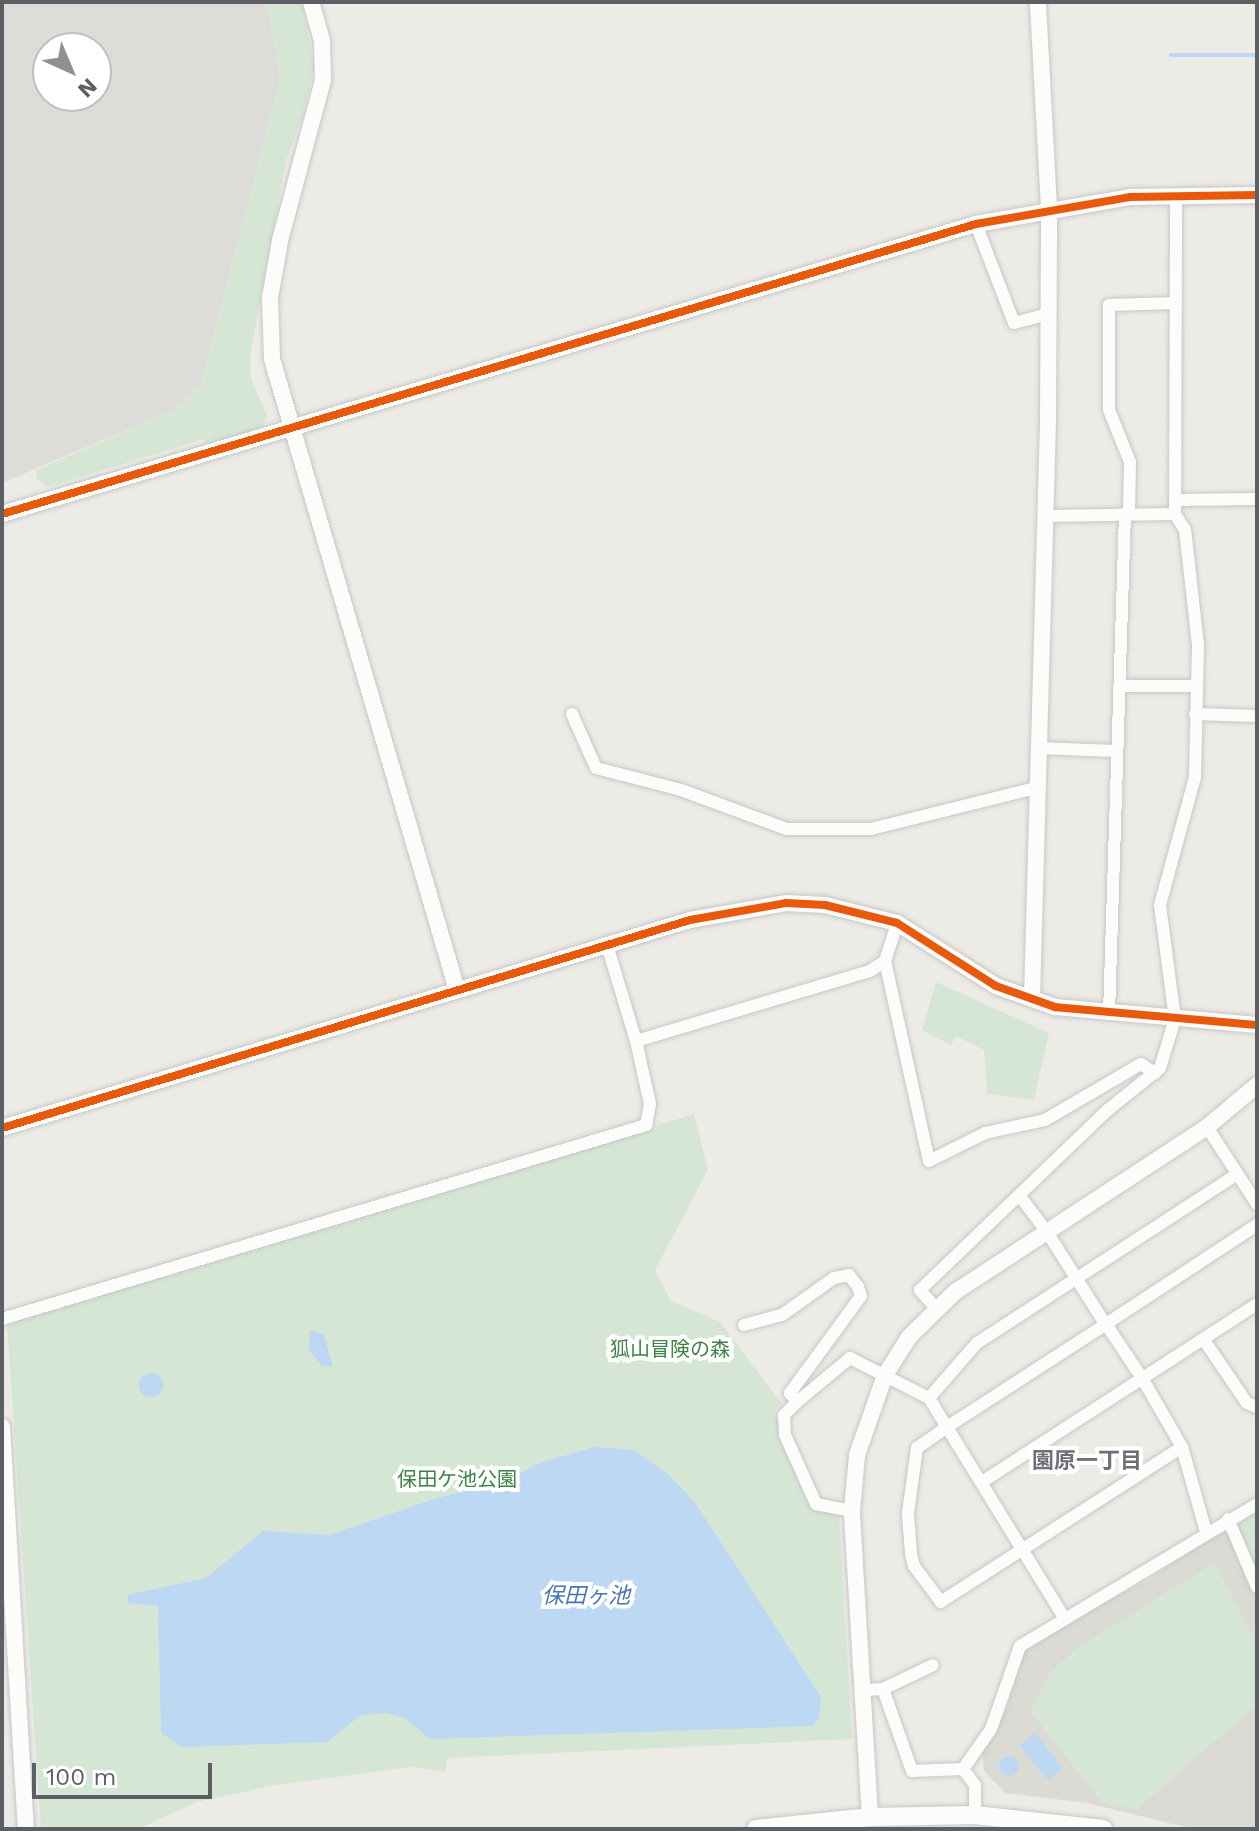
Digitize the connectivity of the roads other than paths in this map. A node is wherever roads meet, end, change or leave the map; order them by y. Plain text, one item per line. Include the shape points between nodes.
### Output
1 (311, 2) edge
2 (1038, 2) edge
3 (1176, 195) junction
4 (1257, 195) edge
5 (1049, 208) junction
6 (976, 224) junction
7 (1176, 303) junction
8 (1048, 314) junction
9 (289, 430) junction
10 (1257, 499) edge
11 (1176, 507) junction
12 (1127, 513) junction
13 (2, 514) edge
14 (1046, 516) junction
15 (1120, 686) junction
16 (1196, 686) junction
17 (572, 714) dead end
18 (1195, 714) junction
19 (1257, 716) edge
20 (1038, 748) junction
21 (1115, 751) junction
22 (1036, 788) junction
23 (897, 923) junction
24 (608, 948) junction
25 (885, 961) junction
26 (457, 990) junction
27 (1032, 998) junction
28 (1109, 1014) junction
29 (1175, 1019) junction
30 (1257, 1025) edge
31 (636, 1041) junction
32 (1155, 1073) junction
33 (1257, 1085) edge
34 (1207, 1127) junction
35 (2, 1128) edge
36 (1237, 1174) junction
37 (1019, 1195) junction
38 (1257, 1204) edge
39 (1257, 1225) edge
40 (1047, 1232) junction
41 (1077, 1279) junction
42 (1257, 1304) edge
43 (936, 1308) junction
44 (2, 1319) edge
45 (1106, 1324) junction
46 (744, 1325) dead end
47 (1204, 1340) junction
48 (885, 1375) junction
49 (1142, 1378) junction
50 (929, 1398) junction
51 (797, 1402) junction
52 (1257, 1407) edge
53 (2, 1427) edge
54 (947, 1427) junction
55 (1182, 1447) junction
56 (982, 1482) junction
57 (1257, 1504) edge
58 (852, 1511) junction
59 (1228, 1519) junction
60 (1206, 1532) junction
61 (1024, 1550) junction
62 (1257, 1587) edge
63 (1063, 1616) junction
64 (933, 1665) dead end
65 (874, 1690) junction
66 (963, 1769) junction
67 (975, 1815) junction
68 (870, 1823) edge
69 (26, 1829) edge
70 (756, 1829) edge
71 (1103, 1829) edge

1 - 9 street via 322,40 323,80 270,298 272,359
2 - 5 street
3 - 4 street
3 - 5 street
3 - 7 street
5 - 6 street
5 - 8 street
6 - 8 street via 1014,323
6 - 9 street
7 - 11 street
7 - 12 street via 1109,305 1109,410 1130,462
8 - 14 street
9 - 13 street
9 - 26 street
10 - 11 street
11 - 12 street
11 - 16 street via 1185,530 1198,645
12 - 14 street
12 - 15 street
14 - 20 street
15 - 16 street
15 - 21 street
16 - 18 street
17 - 22 street via 596,768 704,797 787,829 871,829
18 - 19 street
18 - 29 street via 1195,777 1160,905
20 - 21 street
20 - 22 street
21 - 28 street
22 - 27 street
23 - 24 street via 825,905 756,906 690,920
23 - 25 street
23 - 27 street via 996,986
24 - 26 street
24 - 31 street
25 - 31 street via 870,971
25 - 32 street via 929,1161 985,1133 1045,1120 1141,1064
26 - 35 street
27 - 28 street via 1055,1007
28 - 29 street
29 - 30 street
29 - 32 street
31 - 44 street via 650,1104 646,1125
32 - 37 street
33 - 34 street
34 - 36 street
34 - 40 street
36 - 38 street
36 - 41 street
37 - 40 street
37 - 43 street via 920,1290
39 - 45 street
40 - 41 street
40 - 43 street
41 - 45 street
41 - 50 street via 977,1343
42 - 47 street
43 - 48 street
45 - 49 street
45 - 54 street
46 - 51 street via 782,1315 834,1278 849,1275 858,1287 861,1296 790,1393
47 - 49 street
47 - 52 street via 1247,1403
48 - 50 street
48 - 51 street via 850,1358
48 - 58 street via 857,1455
49 - 55 street
49 - 56 street
50 - 54 street
51 - 58 street via 784,1415 785,1435 816,1504
53 - 69 street
54 - 56 street
54 - 61 street via 917,1448 908,1513 914,1566 941,1602
55 - 60 street
55 - 61 street
56 - 61 street
57 - 59 street
58 - 65 street
59 - 60 street
59 - 62 street
60 - 63 street via 1138,1578
61 - 63 street
63 - 66 street via 1020,1646 991,1729
64 - 65 street
65 - 66 street via 912,1771
65 - 68 street
66 - 67 street via 975,1785
67 - 68 main road
67 - 71 main road
68 - 70 main road

